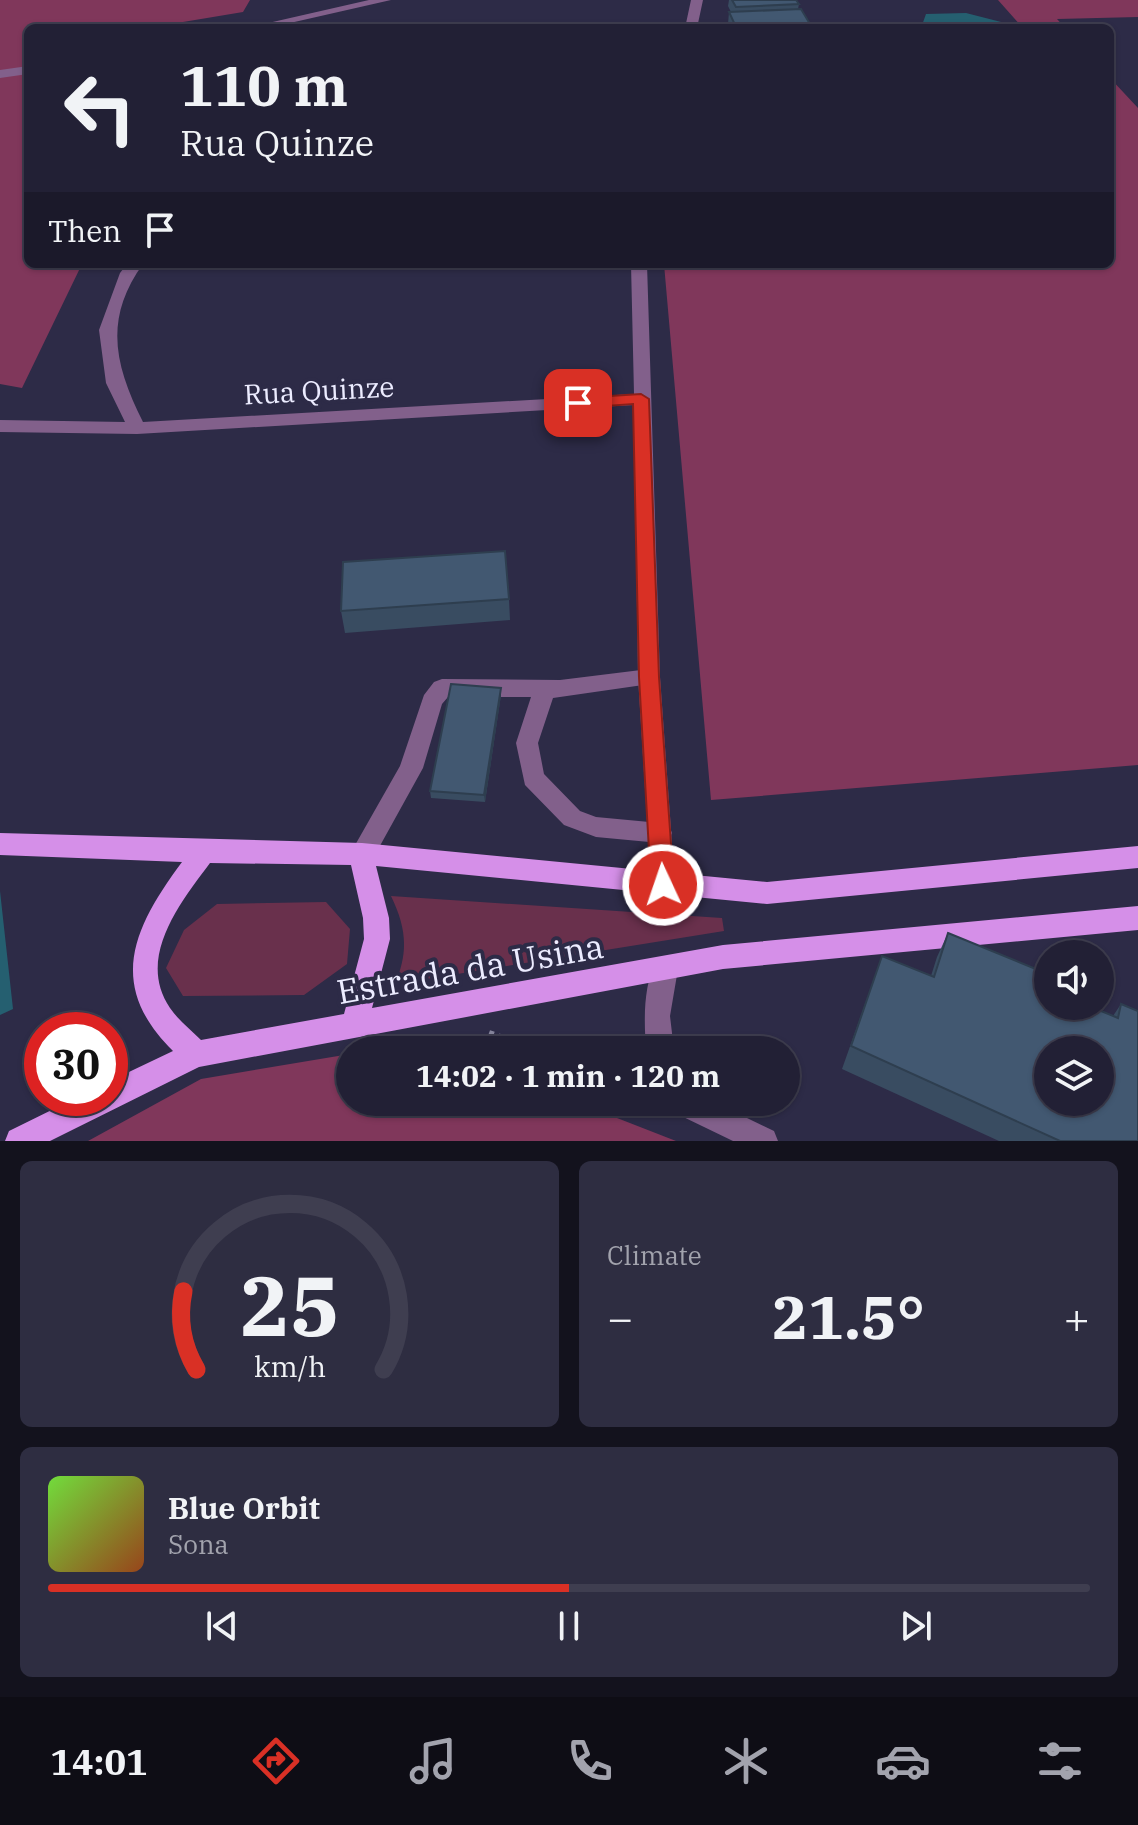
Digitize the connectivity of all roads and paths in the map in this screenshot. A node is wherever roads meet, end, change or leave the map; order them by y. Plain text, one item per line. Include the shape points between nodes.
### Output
1 (385, 0) edge
2 (697, 0) edge
3 (310, 22) edge
4 (692, 24) edge
5 (24, 71) edge
6 (0, 74) edge
7 (132, 268) edge
8 (639, 268) edge
9 (641, 399) junction
10 (0, 426) edge
11 (137, 428) junction
12 (649, 677) junction
13 (545, 688) junction
14 (660, 833) junction
15 (0, 844) edge
16 (204, 852) junction
17 (362, 854) junction
18 (1138, 857) edge
19 (663, 885) junction
20 (1138, 918) edge
21 (665, 969) junction
22 (354, 1024) junction
23 (659, 1036) edge
24 (196, 1054) junction
25 (128, 1087) edge
26 (70, 1116) edge
27 (712, 1116) edge
28 (19, 1141) edge
29 (764, 1141) edge

1 - 3 street
2 - 4 street
5 - 6 street
7 - 11 street via 107,330 115,383
8 - 9 street
9 - 11 street, Rua Quinze
9 - 12 street
10 - 11 street, Rua Quinze
12 - 13 street
12 - 14 street
13 - 14 street via 527,743 533,778 572,818 596,827
13 - 17 street via 442,688 432,701 411,768
14 - 19 street
15 - 16 main road
16 - 17 main road
16 - 24 main road via 149,932 145,979 159,1016
17 - 19 main road
17 - 22 main road via 377,928
18 - 19 main road via 767,893
20 - 21 main road, Estrada da Usina via 723,957
21 - 22 main road, Estrada da Usina
21 - 23 street
22 - 24 main road, Estrada da Usina
24 - 25 main road, Estrada da Usina
26 - 28 main road, Estrada da Usina
27 - 29 street

